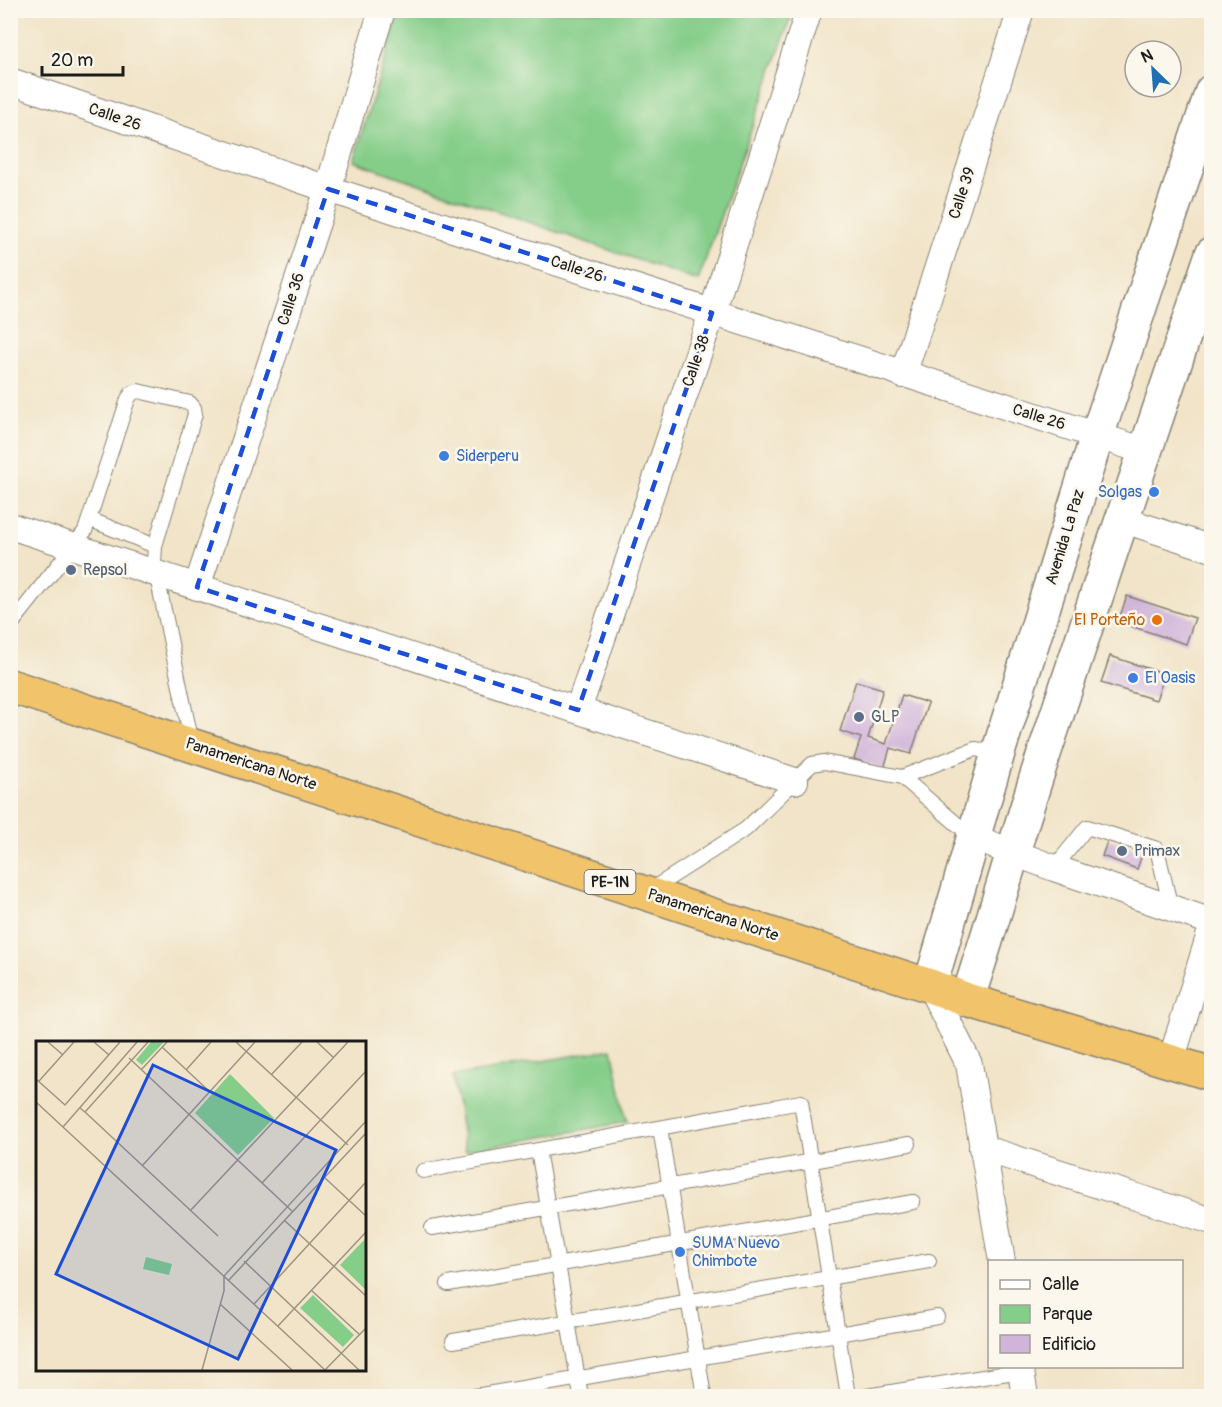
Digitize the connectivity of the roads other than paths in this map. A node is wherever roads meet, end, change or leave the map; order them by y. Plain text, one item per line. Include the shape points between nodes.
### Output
1 (382, 10) edge
2 (808, 10) edge
3 (1021, 10) edge
4 (10, 81) edge
5 (1212, 91) edge
6 (327, 189) junction
7 (1212, 254) edge
8 (712, 313) junction
9 (903, 375) junction
10 (1097, 435) junction
11 (1145, 451) junction
12 (89, 519) junction
13 (1121, 519) junction
14 (10, 526) edge
15 (73, 546) junction
16 (155, 546) junction
17 (1212, 549) edge
18 (156, 573) junction
19 (197, 587) junction
20 (10, 626) edge
21 (10, 686) edge
22 (578, 710) junction
23 (192, 744) junction
24 (998, 753) junction
25 (902, 777) junction
26 (795, 781) junction
27 (974, 838) junction
28 (1014, 853) junction
29 (1054, 868) junction
30 (645, 893) junction
31 (1171, 908) junction
32 (1212, 922) edge
33 (1212, 927) edge
34 (930, 986) junction
35 (967, 1000) junction
36 (1171, 1061) junction
37 (1212, 1074) edge
38 (660, 1128) junction
39 (909, 1144) dead end
40 (982, 1148) junction
41 (538, 1150) junction
42 (811, 1162) junction
43 (423, 1171) dead end
44 (669, 1186) junction
45 (913, 1203) dead end
46 (548, 1208) junction
47 (820, 1219) junction
48 (1212, 1221) edge
49 (432, 1228) dead end
50 (679, 1244) junction
51 (1002, 1260) edge
52 (929, 1261) dead end
53 (558, 1265) junction
54 (829, 1278) junction
55 (448, 1284) dead end
56 (689, 1302) junction
57 (937, 1317) dead end
58 (568, 1322) junction
59 (838, 1334) junction
60 (453, 1341) dead end
61 (698, 1358) junction
62 (1020, 1369) edge
63 (578, 1379) junction
64 (475, 1396) edge
65 (581, 1396) edge
66 (704, 1396) edge
67 (848, 1396) edge
68 (867, 1396) edge
69 (1025, 1396) edge

1 - 6 street, Calle 36
2 - 8 street, Calle 38
3 - 9 street, Calle 39
4 - 6 street, Calle 26
5 - 10 street, Avenida La Paz
6 - 8 street, Calle 26
6 - 19 street, Calle 36
7 - 11 street
8 - 9 street, Calle 26
8 - 22 street, Calle 38
9 - 10 street, Calle 26
10 - 11 street, Calle 26
10 - 24 street, Avenida La Paz
11 - 13 street
12 - 15 lane
12 - 16 lane
12 - 16 lane via 132,393 190,402 195,414
13 - 17 street
13 - 28 street
14 - 15 street
15 - 18 street
15 - 20 lane
16 - 18 lane
18 - 19 street
18 - 23 lane
19 - 22 street
21 - 23 highway, Panamericana Norte / PE-1N
22 - 26 street
23 - 30 highway, Panamericana Norte / PE-1N
24 - 25 lane via 975,749
24 - 27 street, Avenida La Paz
25 - 26 lane via 825,762 812,764
25 - 27 lane
26 - 30 lane via 746,829
27 - 28 street
27 - 34 street, Avenida La Paz
28 - 29 street
28 - 35 street
29 - 31 street
29 - 31 lane via 1087,827 1157,849
30 - 34 highway, Panamericana Norte / PE-1N
31 - 32 street
33 - 36 street
34 - 35 highway, Panamericana Norte / PE-1N
34 - 40 street via 969,1065
35 - 36 highway, Panamericana Norte / PE-1N
36 - 37 highway, Panamericana Norte / PE-1N
38 - 41 lane
38 - 42 lane via 801,1102
38 - 44 lane
39 - 42 lane
40 - 48 street
40 - 51 street
41 - 43 lane
41 - 46 lane
42 - 44 lane
42 - 47 lane
44 - 46 lane
44 - 50 lane
45 - 47 lane
46 - 49 lane
46 - 53 lane
47 - 50 lane
47 - 54 lane
50 - 53 lane
50 - 56 lane
52 - 54 lane
53 - 55 lane
53 - 58 lane
54 - 56 lane
54 - 59 lane
56 - 58 lane
56 - 61 lane
57 - 59 lane
58 - 60 lane
58 - 63 lane
59 - 61 lane
59 - 67 lane
61 - 63 lane
61 - 66 lane
62 - 68 lane
62 - 69 street
63 - 64 lane
63 - 65 lane

